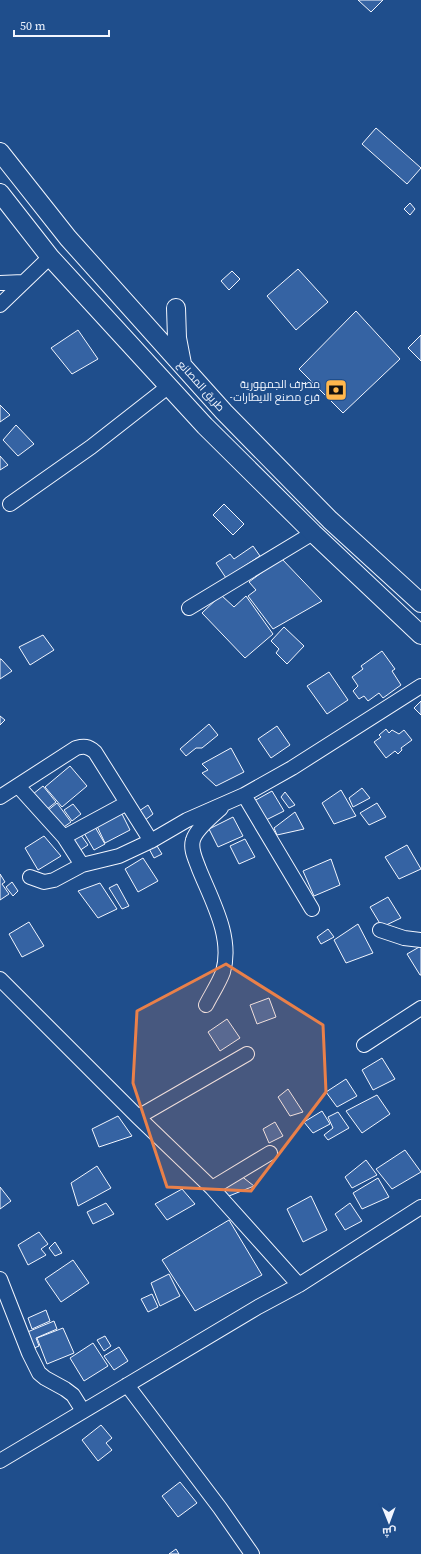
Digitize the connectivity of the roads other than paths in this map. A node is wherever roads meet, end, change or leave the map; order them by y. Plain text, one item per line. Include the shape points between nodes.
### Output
1 (0, 152) edge
2 (0, 193) edge
3 (50, 257) junction
4 (24, 282) junction
5 (0, 283) edge
6 (0, 305) edge
7 (176, 308) dead end
8 (182, 365) junction
9 (169, 386) junction
10 (10, 504) dead end
11 (313, 533) junction
12 (421, 603) edge
13 (189, 608) dead end
14 (421, 635) edge
15 (421, 686) edge
16 (18, 786) junction
17 (244, 795) junction
18 (0, 797) edge
19 (127, 803) junction
20 (226, 804) junction
21 (64, 836) junction
22 (151, 841) junction
23 (82, 865) junction
24 (30, 878) dead end
25 (312, 909) dead end
26 (380, 930) dead end
27 (421, 940) edge
28 (0, 979) edge
29 (206, 1005) dead end
30 (421, 1008) edge
31 (364, 1045) dead end
32 (247, 1054) dead end
33 (138, 1117) junction
34 (270, 1153) dead end
35 (212, 1188) junction
36 (421, 1207) edge
37 (0, 1279) edge
38 (299, 1285) junction
39 (127, 1385) junction
40 (83, 1411) junction
41 (0, 1461) edge
42 (252, 1554) edge

1 - 8 main road, طريق المصانع via 68,238
2 - 3 main road
3 - 4 street
3 - 9 main road
4 - 5 street
4 - 6 street
7 - 8 main road via 177,338
8 - 12 main road, طريق المصانع via 224,412 330,520
9 - 10 street via 91,447
9 - 11 main road
11 - 13 street
11 - 14 main road
15 - 17 street
16 - 18 street
16 - 19 street via 83,746 95,752
16 - 21 street
17 - 20 street
17 - 25 street
19 - 21 street
19 - 22 street
20 - 22 street via 187,820
20 - 29 street via 195,834 192,842 193,853 216,910 227,950 223,973
21 - 23 street
22 - 23 street via 120,856
23 - 24 street via 54,880 44,882
26 - 27 street via 404,938
28 - 33 street
30 - 31 street
32 - 33 street
33 - 35 street
34 - 35 street
35 - 38 street
36 - 38 street
37 - 40 street via 39,1373 73,1395
38 - 39 street
39 - 40 street
39 - 42 street
40 - 41 street

